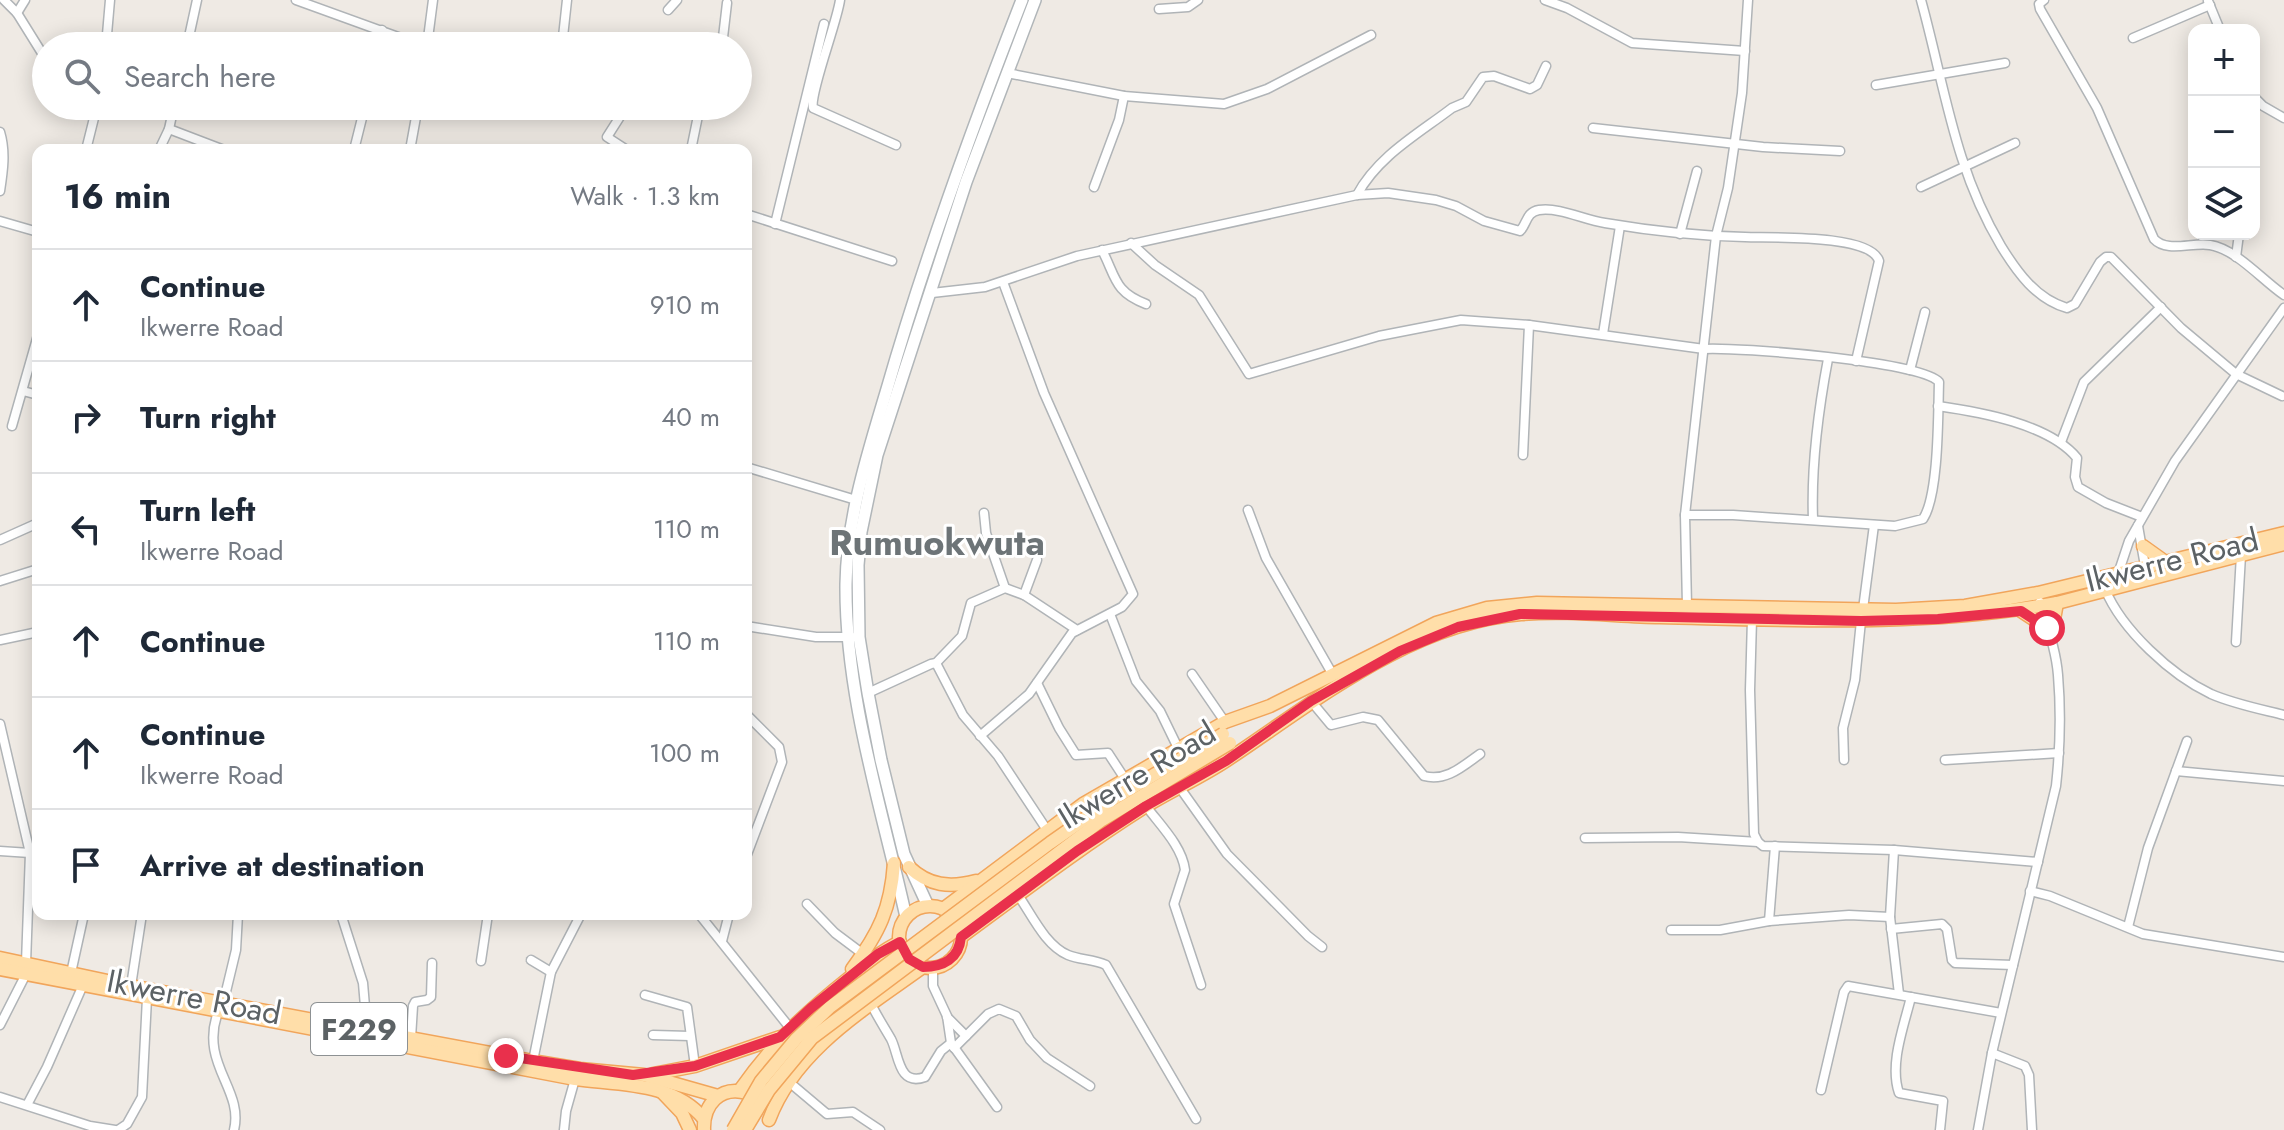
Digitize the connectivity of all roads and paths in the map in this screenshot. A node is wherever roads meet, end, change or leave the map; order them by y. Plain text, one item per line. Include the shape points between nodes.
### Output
1 (4, 0) edge
2 (25, 0) edge
3 (110, 0) edge
4 (197, 0) edge
5 (296, 0) edge
6 (433, 0) edge
7 (567, 0) edge
8 (677, 0) edge
9 (840, 0) edge
10 (1022, 0) edge
11 (1035, 0) edge
12 (1198, 0) edge
13 (1545, 0) edge
14 (1574, 0) edge
15 (1748, 0) edge
16 (1921, 0) edge
17 (2044, 0) edge
18 (2209, 2) edge
19 (727, 3) dead end
20 (1567, 8) junction
21 (1159, 9) dead end
22 (668, 10) dead end
23 (17, 13) junction
24 (824, 24) dead end
25 (2218, 24) edge
26 (382, 30) joint
27 (107, 32) edge
28 (190, 32) edge
29 (387, 32) edge
30 (427, 32) edge
31 (564, 32) edge
32 (724, 32) edge
33 (1371, 35) dead end
34 (32, 37) edge
35 (2133, 38) dead end
36 (1745, 51) junction
37 (2005, 63) dead end
38 (1546, 66) dead end
39 (1007, 73) junction
40 (1939, 76) junction
41 (1876, 85) dead end
42 (1124, 96) junction
43 (2260, 103) edge
44 (2284, 118) edge
45 (94, 120) edge
46 (171, 120) edge
47 (362, 120) edge
48 (415, 120) edge
49 (618, 120) edge
50 (697, 120) edge
51 (1593, 128) dead end
52 (169, 129) junction
53 (0, 132) edge
54 (1734, 142) junction
55 (2015, 143) dead end
56 (88, 144) edge
57 (162, 144) edge
58 (208, 144) edge
59 (356, 144) edge
60 (411, 144) edge
61 (618, 144) edge
62 (692, 144) edge
63 (896, 145) dead end
64 (1840, 151) dead end
65 (1963, 166) junction
66 (1697, 171) dead end
67 (1094, 187) dead end
68 (1921, 187) dead end
69 (0, 191) edge
70 (1357, 195) junction
71 (752, 216) edge
72 (0, 221) edge
73 (775, 224) junction
74 (1620, 226) junction
75 (32, 230) edge
76 (1680, 234) junction
77 (1716, 236) junction
78 (2238, 240) edge
79 (1131, 243) junction
80 (1102, 250) junction
81 (2236, 257) junction
82 (892, 261) dead end
83 (1003, 282) junction
84 (932, 293) junction
85 (2284, 295) edge
86 (1146, 304) dead end
87 (2161, 307) junction
88 (2284, 308) edge
89 (1925, 312) dead end
90 (1529, 325) junction
91 (1603, 334) junction
92 (1704, 349) junction
93 (32, 357) edge
94 (1828, 359) junction
95 (1856, 361) junction
96 (1910, 370) junction
97 (2236, 374) junction
98 (23, 391) junction
99 (32, 393) edge
100 (2282, 396) dead end
101 (1938, 406) junction
102 (12, 426) dead end
103 (2061, 442) junction
104 (1523, 455) dead end
105 (752, 469) edge
106 (856, 500) junction
107 (1248, 510) dead end
108 (984, 513) dead end
109 (1685, 515) junction
110 (1813, 519) junction
111 (2140, 521) junction
112 (1874, 525) junction
113 (32, 526) edge
114 (2284, 533) edge
115 (0, 540) edge
116 (2284, 544) edge
117 (2143, 546) junction
118 (2241, 555) junction
119 (1037, 560) dead end
120 (2164, 561) junction
121 (2145, 566) junction
122 (32, 571) edge
123 (2119, 571) junction
124 (0, 581) edge
125 (1005, 588) junction
126 (2105, 589) junction
127 (1024, 595) junction
128 (2040, 600) junction
129 (2057, 603) junction
130 (1687, 606) junction
131 (2021, 611) junction
132 (1110, 614) junction
133 (1862, 615) junction
134 (1752, 619) junction
135 (752, 627) edge
136 (1077, 630) junction
137 (2049, 632) junction
138 (32, 633) edge
139 (854, 637) junction
140 (0, 640) edge
141 (2236, 642) dead end
142 (936, 663) junction
143 (1192, 674) dead end
144 (1333, 675) junction
145 (1037, 683) junction
146 (868, 693) junction
147 (1311, 701) junction
148 (2284, 715) edge
149 (752, 720) edge
150 (1277, 723) junction
151 (0, 724) edge
152 (1226, 733) junction
153 (980, 736) junction
154 (2187, 741) dead end
155 (1178, 748) junction
156 (2059, 753) junction
157 (1480, 754) dead end
158 (1844, 760) dead end
159 (1945, 760) dead end
160 (2176, 771) junction
161 (1125, 779) junction
162 (2284, 781) edge
163 (1180, 788) junction
164 (1146, 806) junction
165 (752, 824) edge
166 (756, 827) junction
167 (1047, 830) junction
168 (1585, 838) dead end
169 (752, 839) edge
170 (1758, 842) junction
171 (1775, 846) junction
172 (1894, 850) junction
173 (0, 851) edge
174 (30, 853) junction
175 (2038, 862) junction
176 (894, 863) junction
177 (909, 867) junction
178 (983, 880) junction
179 (2030, 891) junction
180 (1018, 895) junction
181 (807, 904) dead end
182 (928, 906) junction
183 (943, 909) junction
184 (906, 917) junction
185 (1890, 917) junction
186 (83, 920) edge
187 (141, 920) edge
188 (238, 920) edge
189 (343, 920) edge
190 (487, 920) edge
191 (578, 920) edge
192 (704, 920) edge
193 (727, 920) edge
194 (1769, 921) junction
195 (2128, 927) junction
196 (1891, 929) junction
197 (1671, 930) dead end
198 (961, 937) junction
199 (722, 941) junction
200 (900, 942) junction
201 (1322, 947) dead end
202 (863, 954) junction
203 (2284, 957) edge
204 (0, 958) edge
205 (531, 960) dead end
206 (481, 961) dead end
207 (432, 963) dead end
208 (2013, 965) junction
209 (928, 967) junction
210 (0, 969) edge
211 (26, 969) junction
212 (551, 972) junction
213 (71, 973) junction
214 (83, 985) junction
215 (840, 985) junction
216 (1201, 985) dead end
217 (131, 986) junction
218 (1899, 994) junction
219 (645, 995) dead end
220 (1911, 997) junction
221 (147, 998) junction
222 (871, 1004) junction
223 (221, 1008) junction
224 (2001, 1013) junction
225 (947, 1016) junction
226 (0, 1025) edge
227 (367, 1030) junction
228 (785, 1033) junction
229 (653, 1035) dead end
230 (690, 1036) junction
231 (966, 1036) junction
232 (411, 1038) junction
233 (952, 1046) junction
234 (1992, 1053) junction
235 (533, 1061) junction
236 (695, 1066) junction
237 (644, 1075) junction
238 (575, 1079) junction
239 (789, 1082) junction
240 (1090, 1086) dead end
241 (740, 1090) junction
242 (1821, 1090) dead end
243 (662, 1092) junction
244 (718, 1096) junction
245 (0, 1097) edge
246 (27, 1105) junction
247 (997, 1107) dead end
248 (1196, 1119) dead end
249 (704, 1124) edge
250 (769, 1125) edge
251 (116, 1130) edge
252 (234, 1130) edge
253 (564, 1130) edge
254 (690, 1130) edge
255 (733, 1130) edge
256 (745, 1130) edge
257 (880, 1130) edge
258 (1940, 1130) edge
259 (1978, 1130) edge
260 (2032, 1130) edge

1 - 23 street
2 - 23 street
3 - 27 street
4 - 28 street
5 - 26 street
6 - 30 street
7 - 31 street
8 - 22 street
9 - 63 street via 813,108
10 - 106 main road via 912,302
11 - 39 main road
12 - 21 street via 1188,7
13 - 20 street
14 - 20 street
15 - 36 street
16 - 40 street
17 - 81 street via 2040,9 2097,108 2154,239 2171,246 2211,245
18 - 25 street
18 - 35 street
19 - 32 street
20 - 36 street via 1632,43
23 - 34 street
24 - 73 street
26 - 29 street
33 - 42 street via 1267,89 1224,104
36 - 54 street
37 - 40 street
38 - 70 street via 1530,89 1483,77 1466,102 1377,165
39 - 42 street
39 - 84 main road
40 - 41 street
40 - 65 street
42 - 67 street
43 - 44 street
45 - 56 street
46 - 52 street
47 - 59 street
48 - 60 street
49 - 61 street via 607,137
50 - 62 street
51 - 54 street
52 - 57 street
52 - 58 street
53 - 69 street
54 - 64 street
54 - 77 street
55 - 65 street
65 - 68 street
65 - 87 street via 1986,221 2016,271 2041,294 2071,307 2100,262 2111,257
66 - 76 street
70 - 74 street via 1436,200 1520,231 1535,210
70 - 79 street
71 - 73 street
72 - 75 street
73 - 82 street
74 - 76 street
74 - 91 street
76 - 77 street
77 - 92 street
77 - 95 street via 1847,243 1877,254
78 - 81 street
79 - 80 street
79 - 90 street via 1199,295 1249,374 1412,327 1461,320
80 - 83 street
80 - 86 street via 1116,284
81 - 85 street
83 - 84 street
83 - 132 street via 1044,393 1132,587 1132,598
84 - 139 main road via 867,496
87 - 97 street
87 - 103 street via 2084,382
88 - 97 street
89 - 96 street
90 - 91 street
90 - 104 street
91 - 92 street
92 - 94 street
92 - 109 street
93 - 98 street
94 - 95 street
94 - 110 street via 1818,415
95 - 96 street
96 - 101 street via 1939,382
97 - 100 street
97 - 111 street
98 - 99 street
98 - 102 street
101 - 103 street via 1978,412
101 - 112 street via 1929,510 1914,523
103 - 111 street via 2077,458 2078,487
105 - 106 street
106 - 139 main road via 847,562
107 - 144 street via 1271,568
108 - 125 street
109 - 110 street
109 - 130 street
110 - 112 street
111 - 117 street
111 - 123 street
112 - 133 street
113 - 115 street
114 - 120 main road, Ikwerre Road
116 - 118 main road, Ikwerre Road
117 - 120 main road
117 - 121 street
118 - 126 main road, Ikwerre Road
118 - 141 street
119 - 127 street
120 - 121 main road, Ikwerre Road
121 - 123 main road, Ikwerre Road
122 - 124 street
123 - 128 main road, Ikwerre Road
125 - 127 street
125 - 142 street via 971,603 962,636
126 - 129 main road, Ikwerre Road
126 - 148 street via 2146,647 2188,680 2211,693
127 - 136 street
128 - 129 main road, Ikwerre Road
128 - 131 main road, Ikwerre Road
128 - 133 main road, Ikwerre Road
128 - 137 street
129 - 137 main road
130 - 133 main road, Ikwerre Road
130 - 144 main road, Ikwerre Road via 1537,603 1487,608 1411,634
131 - 133 main road, Ikwerre Road via 1938,619
131 - 137 main road
132 - 136 street
132 - 155 street via 1136,681 1160,711
133 - 134 main road, Ikwerre Road
133 - 158 street via 1843,728
134 - 147 main road, Ikwerre Road via 1501,617 1427,639
134 - 170 street via 1751,754
135 - 139 street
136 - 145 street
137 - 156 street via 2058,674
138 - 140 street
139 - 146 main road
139 - 176 main road via 871,767
142 - 146 street
142 - 153 street
143 - 152 street
144 - 152 main road, Ikwerre Road
145 - 153 street
145 - 161 street via 1076,755 1108,753
146 - 177 main road
147 - 150 main road, Ikwerre Road
147 - 157 street via 1331,725 1363,717 1378,720 1424,776 1455,772
149 - 166 street via 782,755
150 - 152 main road
150 - 163 main road, Ikwerre Road
151 - 174 street
152 - 155 main road, Ikwerre Road
152 - 255 main road, bridge via 1113,799 830,1007 761,1081
152 - 256 main road, bridge via 812,1038 769,1090
153 - 167 street
154 - 160 street
155 - 161 main road, Ikwerre Road
156 - 159 street
156 - 175 street
160 - 162 street
160 - 195 street via 2148,848
161 - 167 main road, Ikwerre Road
163 - 164 main road, Ikwerre Road
163 - 201 street via 1227,854
164 - 180 main road, Ikwerre Road
164 - 216 street via 1185,864 1174,904
165 - 166 street
166 - 169 street
167 - 178 main road, Ikwerre Road
168 - 170 street
170 - 171 street
171 - 172 street
171 - 194 street
172 - 175 street
172 - 185 street
173 - 174 street
174 - 211 street
175 - 179 street
176 - 184 main road
176 - 202 main road via 883,919
177 - 178 main road via 940,885
177 - 182 main road
178 - 183 main road, Ikwerre Road
179 - 195 street
179 - 208 street
180 - 198 main road, Ikwerre Road
180 - 248 street via 1060,951 1106,965
181 - 202 street
182 - 183 main road
182 - 184 main road
183 - 198 main road via 956,919
184 - 200 main road
185 - 194 street
185 - 196 street
186 - 213 street
187 - 217 street
188 - 223 street
189 - 227 street via 363,983
190 - 206 street
191 - 212 street
192 - 199 street
193 - 199 street
194 - 197 street via 1720,930
195 - 203 street via 2171,941
196 - 208 street via 1942,924 1955,963
196 - 218 street
198 - 209 main road via 950,960
199 - 228 street
200 - 209 main road via 909,959
200 - 215 main road
202 - 215 main road
204 - 211 main road, Ikwerre Road / F229
205 - 212 street
207 - 232 street via 431,997 413,1006
208 - 224 street
209 - 222 main road
209 - 225 street
210 - 211 main road, Ikwerre Road / F229
211 - 213 main road, Ikwerre Road / F229
211 - 214 main road, Ikwerre Road / F229
211 - 226 street
212 - 235 street
213 - 217 main road, Ikwerre Road / F229
214 - 221 main road, Ikwerre Road / F229
214 - 246 street
215 - 228 main road
217 - 223 main road, Ikwerre Road / F229
218 - 220 street
218 - 242 street via 1845,989
219 - 230 street via 685,1005
220 - 224 street
220 - 258 street via 1896,1083 1899,1093 1943,1101
221 - 223 main road, Ikwerre Road / F229
221 - 251 street via 142,1097 127,1124
222 - 233 street via 893,1042 899,1067 911,1078 925,1077 941,1051
222 - 239 main road via 815,1050
223 - 227 main road, Ikwerre Road / F229
223 - 238 main road, Ikwerre Road / F229
223 - 252 street via 212,1044 236,1113
224 - 234 street
225 - 231 street
225 - 233 street
227 - 232 main road, Ikwerre Road / F229
228 - 236 main road
228 - 241 main road
229 - 230 street
230 - 236 street
231 - 233 street
231 - 240 street via 999,1009 1016,1016 1047,1058
232 - 235 main road, Ikwerre Road / F229
233 - 247 street
234 - 259 street
234 - 260 street via 2025,1066
235 - 237 main road, Ikwerre Road / F229
236 - 237 main road
237 - 244 main road, Ikwerre Road / F229
238 - 243 main road, Ikwerre Road / F229
238 - 253 street
239 - 250 main road
239 - 257 street via 827,1114 853,1112
241 - 244 main road
241 - 250 main road via 758,1099
243 - 249 main road, Ikwerre Road / F229 via 693,1105
243 - 254 main road
244 - 249 main road, F229
245 - 246 street
246 - 251 street

